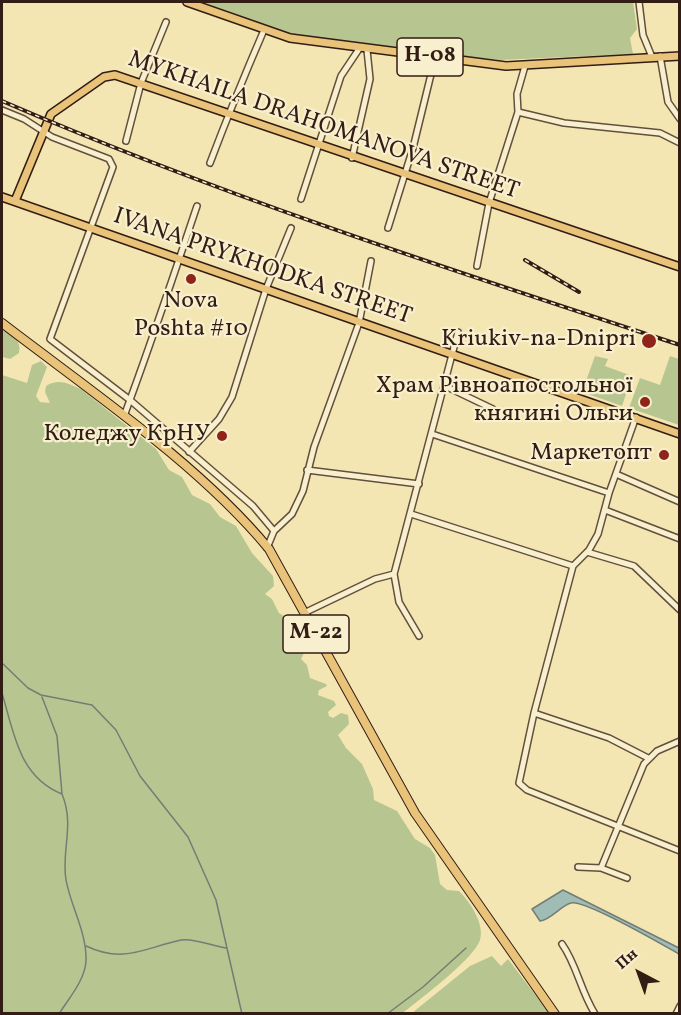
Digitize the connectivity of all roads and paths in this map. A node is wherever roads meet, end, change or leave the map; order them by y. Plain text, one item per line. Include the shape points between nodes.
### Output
1 (187, 2) edge
2 (639, 2) edge
3 (166, 22) dead end
4 (264, 30) junction
5 (363, 49) junction
6 (680, 56) edge
7 (656, 57) junction
8 (435, 58) junction
9 (525, 66) junction
10 (141, 83) junction
11 (2, 110) edge
12 (518, 112) junction
13 (229, 113) junction
14 (680, 119) edge
15 (44, 130) junction
16 (126, 141) dead end
17 (680, 143) edge
18 (317, 145) junction
19 (352, 158) junction
20 (210, 163) dead end
21 (405, 175) junction
22 (2, 197) edge
23 (301, 199) dead end
24 (15, 201) junction
25 (489, 203) junction
26 (197, 206) dead end
27 (291, 228) dead end
28 (388, 228) dead end
29 (91, 229) junction
30 (178, 260) junction
31 (371, 261) dead end
32 (477, 266) dead end
33 (680, 267) edge
34 (266, 290) junction
35 (2, 323) edge
36 (359, 323) junction
37 (458, 332) dead end
38 (451, 353) junction
39 (445, 386) junction
40 (130, 400) junction
41 (493, 409) dead end
42 (124, 416) junction
43 (636, 417) junction
44 (432, 434) junction
45 (680, 434) edge
46 (189, 452) junction
47 (308, 470) junction
48 (616, 474) junction
49 (419, 484) junction
50 (609, 493) junction
51 (680, 502) edge
52 (605, 510) junction
53 (411, 514) junction
54 (274, 531) junction
55 (680, 539) edge
56 (267, 548) junction
57 (587, 552) junction
58 (573, 566) junction
59 (394, 574) junction
60 (680, 610) edge
61 (304, 612) junction
62 (419, 636) dead end
63 (534, 713) junction
64 (680, 741) edge
65 (648, 758) junction
66 (618, 826) junction
67 (680, 851) edge
68 (578, 867) dead end
69 (601, 868) junction
70 (627, 878) dead end
71 (562, 944) dead end
72 (680, 1006) edge
73 (677, 1013) edge
74 (555, 1014) edge
75 (595, 1014) edge

1 - 4 main road, Н-08
2 - 7 street via 640,25
3 - 10 street
4 - 5 main road, Н-08
4 - 13 street
5 - 8 main road, Н-08
5 - 18 street via 341,76
5 - 19 street via 370,79
6 - 7 main road, Н-08
7 - 9 main road, Н-08
7 - 14 street via 668,102
8 - 9 main road, Н-08
8 - 21 street
9 - 12 street via 517,94
10 - 13 main road, MYKHAILA DRAHOMANOVA STREET
10 - 15 main road, MYKHAILA DRAHOMANOVA STREET via 119,76 104,77 54,111
10 - 16 street
11 - 15 street
12 - 17 street via 564,123 660,133
12 - 25 street
13 - 18 main road, MYKHAILA DRAHOMANOVA STREET
13 - 20 street
15 - 24 main road, MYKHAILA DRAHOMANOVA STREET
15 - 29 street via 52,137 109,159 113,171
18 - 19 main road, MYKHAILA DRAHOMANOVA STREET
18 - 23 street
19 - 21 main road, MYKHAILA DRAHOMANOVA STREET
21 - 25 main road, MYKHAILA DRAHOMANOVA STREET
21 - 28 street
22 - 24 main road, IVANA PRYKHODKA STREET
24 - 29 main road, IVANA PRYKHODKA STREET
25 - 32 street
25 - 33 main road, MYKHAILA DRAHOMANOVA STREET
26 - 30 street
27 - 34 street
29 - 30 main road, IVANA PRYKHODKA STREET
29 - 40 street via 50,339
30 - 34 main road, IVANA PRYKHODKA STREET
30 - 40 street
31 - 36 street
34 - 36 main road, IVANA PRYKHODKA STREET
34 - 46 street via 230,401
35 - 42 highway, М-22
36 - 38 main road, IVANA PRYKHODKA STREET
36 - 47 street
37 - 38 street
38 - 39 street
38 - 43 main road, IVANA PRYKHODKA STREET
39 - 41 street
39 - 44 street
40 - 42 street
40 - 46 street
42 - 56 highway, М-22 via 240,516
43 - 45 main road, IVANA PRYKHODKA STREET
43 - 48 street
44 - 49 street
44 - 50 street
46 - 54 street via 253,506
47 - 49 street
47 - 54 street via 292,514
48 - 50 street
48 - 51 street
49 - 53 street
50 - 52 street
52 - 55 street
52 - 57 street
53 - 58 street
53 - 59 street
54 - 56 street
56 - 61 highway, М-22
57 - 58 street
57 - 60 street via 634,566
58 - 63 street
59 - 61 street
59 - 62 street via 399,602
61 - 74 highway, М-22 via 415,813
63 - 65 street via 609,738
63 - 66 street via 519,783 527,790
64 - 65 street
65 - 66 street
66 - 67 street
66 - 69 street
68 - 69 street
69 - 70 street
71 - 75 street
72 - 73 street

